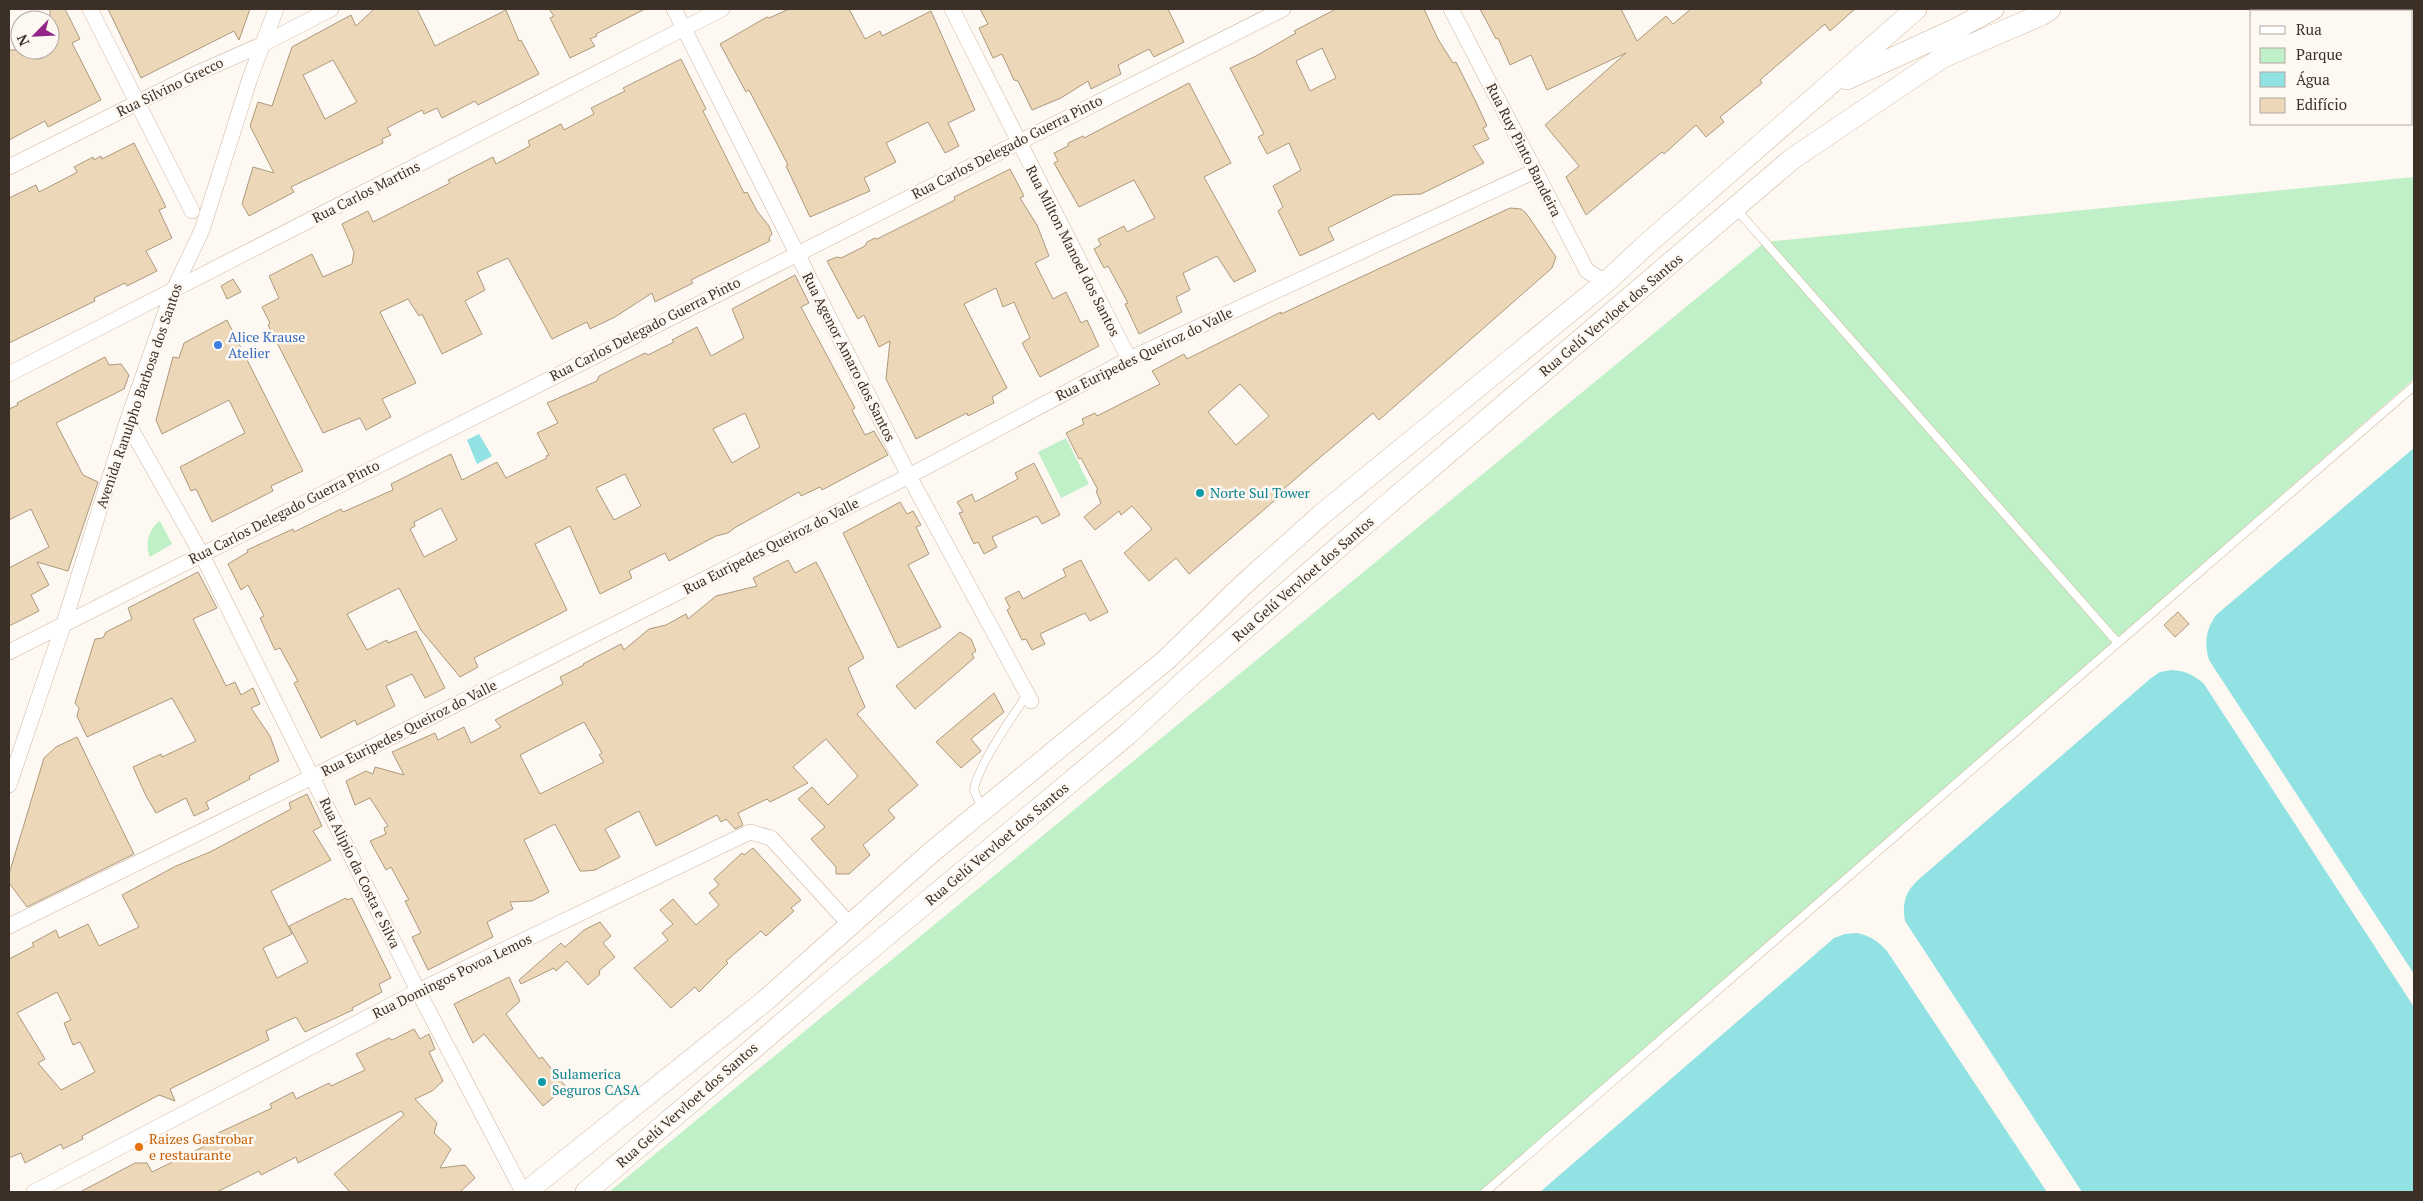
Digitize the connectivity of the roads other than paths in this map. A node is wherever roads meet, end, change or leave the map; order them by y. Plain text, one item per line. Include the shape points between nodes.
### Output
1 (90, 9) edge
2 (276, 9) edge
3 (331, 9) edge
4 (674, 9) edge
5 (722, 9) edge
6 (952, 9) edge
7 (1283, 9) edge
8 (1451, 9) edge
9 (1916, 9) edge
10 (1993, 9) edge
11 (2050, 9) edge
12 (684, 28) junction
13 (263, 44) junction
14 (1824, 89) junction
15 (137, 103) junction
16 (1018, 141) junction
17 (9, 167) edge
18 (1534, 171) junction
19 (1736, 209) junction
20 (192, 211) dead end
21 (796, 253) junction
22 (1606, 282) junction
23 (174, 291) junction
24 (1128, 359) junction
25 (9, 374) edge
26 (2414, 386) edge
27 (127, 422) junction
28 (909, 476) junction
29 (201, 553) junction
30 (64, 624) junction
31 (2118, 643) junction
32 (9, 652) edge
33 (1029, 698) joint
34 (312, 777) junction
35 (9, 785) edge
36 (982, 809) junction
37 (850, 925) junction
38 (9, 926) edge
39 (418, 991) junction
40 (34, 1192) edge
41 (524, 1192) edge
42 (586, 1192) edge
43 (1486, 1192) edge

1 - 15 street
2 - 13 street, Avenida Ranulpho Barbosa dos Santos
3 - 13 street, Rua Silvino Grecco
4 - 12 street, Rua Agenor Amaro dos Santos
5 - 12 street, Rua Carlos Martins
6 - 16 street, Rua Milton Manoel dos Santos
7 - 16 street, Rua Carlos Delegado Guerra Pinto
8 - 18 street, Rua Ruy Pinto Bandeira
9 - 14 main road, Rua Gelú Vervloet dos Santos
10 - 14 main road
11 - 19 main road, Rua Gelú Vervloet dos Santos via 1943,57 1792,159
12 - 21 street, Rua Agenor Amaro dos Santos
12 - 23 street, Rua Carlos Martins
13 - 15 street, Rua Silvino Grecco
13 - 23 street, Avenida Ranulpho Barbosa dos Santos via 202,230
14 - 22 main road, Rua Gelú Vervloet dos Santos
15 - 17 street, Rua Silvino Grecco
15 - 20 street
16 - 21 street, Rua Carlos Delegado Guerra Pinto
16 - 24 street, Rua Milton Manoel dos Santos
18 - 22 street, Rua Ruy Pinto Bandeira via 1587,271
18 - 24 street, Rua Euripedes Queiroz do Valle
19 - 31 lane
19 - 42 main road, Rua Gelú Vervloet dos Santos via 1380,512 1128,734
21 - 28 street, Rua Agenor Amaro dos Santos
21 - 29 street, Rua Carlos Delegado Guerra Pinto
22 - 36 main road, Rua Gelú Vervloet dos Santos via 1322,515 1243,585 1166,660
23 - 25 street, Rua Carlos Martins
23 - 27 street, Avenida Ranulpho Barbosa dos Santos
24 - 28 street, Rua Euripedes Queiroz do Valle
26 - 31 lane
27 - 29 street, Rua Alipio da Costa e Silva
27 - 30 street, Avenida Ranulpho Barbosa dos Santos
28 - 33 street, Rua Agenor Amaro dos Santos
28 - 34 street, Rua Euripedes Queiroz do Valle
29 - 30 street, Rua Carlos Delegado Guerra Pinto
29 - 34 street, Rua Alipio da Costa e Silva
30 - 32 street, Rua Carlos Delegado Guerra Pinto
30 - 35 street, Avenida Ranulpho Barbosa dos Santos
31 - 43 lane
33 - 36 lane via 1003,731 978,776 974,790
34 - 38 street, Rua Euripedes Queiroz do Valle
34 - 39 street, Rua Alipio da Costa e Silva
36 - 37 main road, Rua Gelú Vervloet dos Santos
37 - 39 street, Rua Domingos Povoa Lemos via 771,838 750,832
37 - 41 main road, Rua Gelú Vervloet dos Santos via 766,1000
39 - 40 street, Rua Domingos Povoa Lemos
39 - 41 street, Rua Alipio da Costa e Silva

